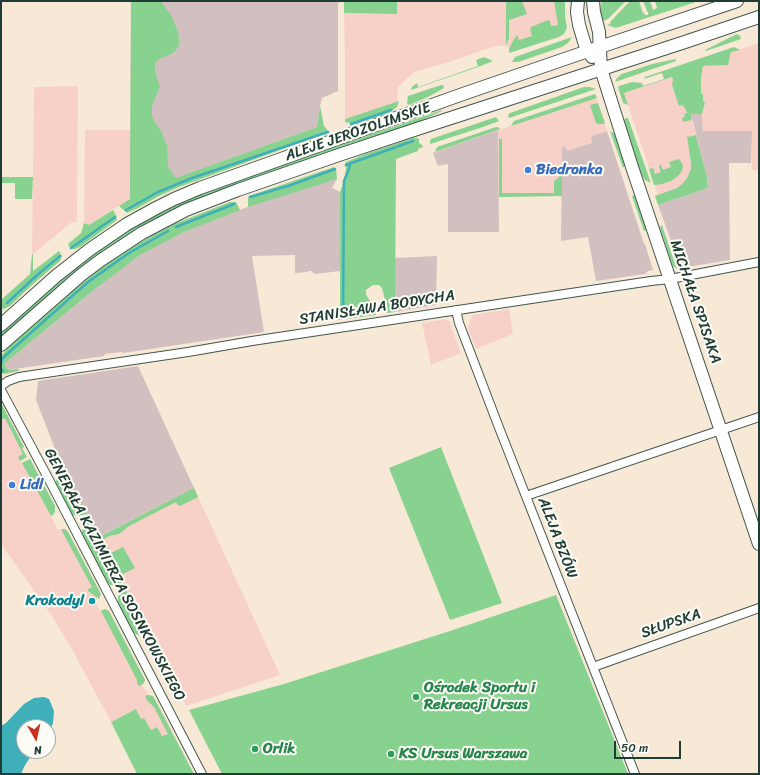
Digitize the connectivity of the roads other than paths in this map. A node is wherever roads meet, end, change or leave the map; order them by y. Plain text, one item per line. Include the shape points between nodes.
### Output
1 (578, 1) edge
2 (593, 1) edge
3 (737, 1) edge
4 (759, 17) edge
5 (600, 47) junction
6 (588, 51) junction
7 (601, 69) junction
8 (759, 262) edge
9 (670, 279) junction
10 (456, 310) junction
11 (1, 325) edge
12 (1, 345) edge
13 (1, 386) edge
14 (1, 390) edge
15 (759, 417) edge
16 (721, 430) junction
17 (526, 496) junction
18 (759, 544) edge
19 (759, 608) edge
20 (593, 667) junction
21 (202, 774) edge
22 (635, 774) edge

1 - 6 main road, MICHAŁA SPISAKA via 577,18
2 - 5 main road, MICHAŁA SPISAKA
3 - 5 main road, ALEJE JEROZOLIMSKIE
4 - 7 main road, ALEJE JEROZOLIMSKIE
5 - 6 main road, ALEJE JEROZOLIMSKIE
5 - 7 main road, MICHAŁA SPISAKA
6 - 7 main road, MICHAŁA SPISAKA
6 - 11 main road, ALEJE JEROZOLIMSKIE via 174,199 127,224 90,250 56,276
7 - 9 main road, MICHAŁA SPISAKA
7 - 12 main road, ALEJE JEROZOLIMSKIE via 323,160 186,210 142,233 101,260 68,285
8 - 9 street, STANISŁAWA BODYCHA
9 - 10 street, STANISŁAWA BODYCHA
9 - 16 main road, MICHAŁA SPISAKA
10 - 13 street, STANISŁAWA BODYCHA via 19,377
10 - 17 street, ALEJA BZÓW
14 - 21 street, GENERAŁA KAZIMIERZA SOSNKOWSKIEGO
15 - 16 street
16 - 17 street
16 - 18 main road, MICHAŁA SPISAKA
17 - 20 street, ALEJA BZÓW
19 - 20 street, SŁUPSKA
20 - 22 street, ALEJA BZÓW

